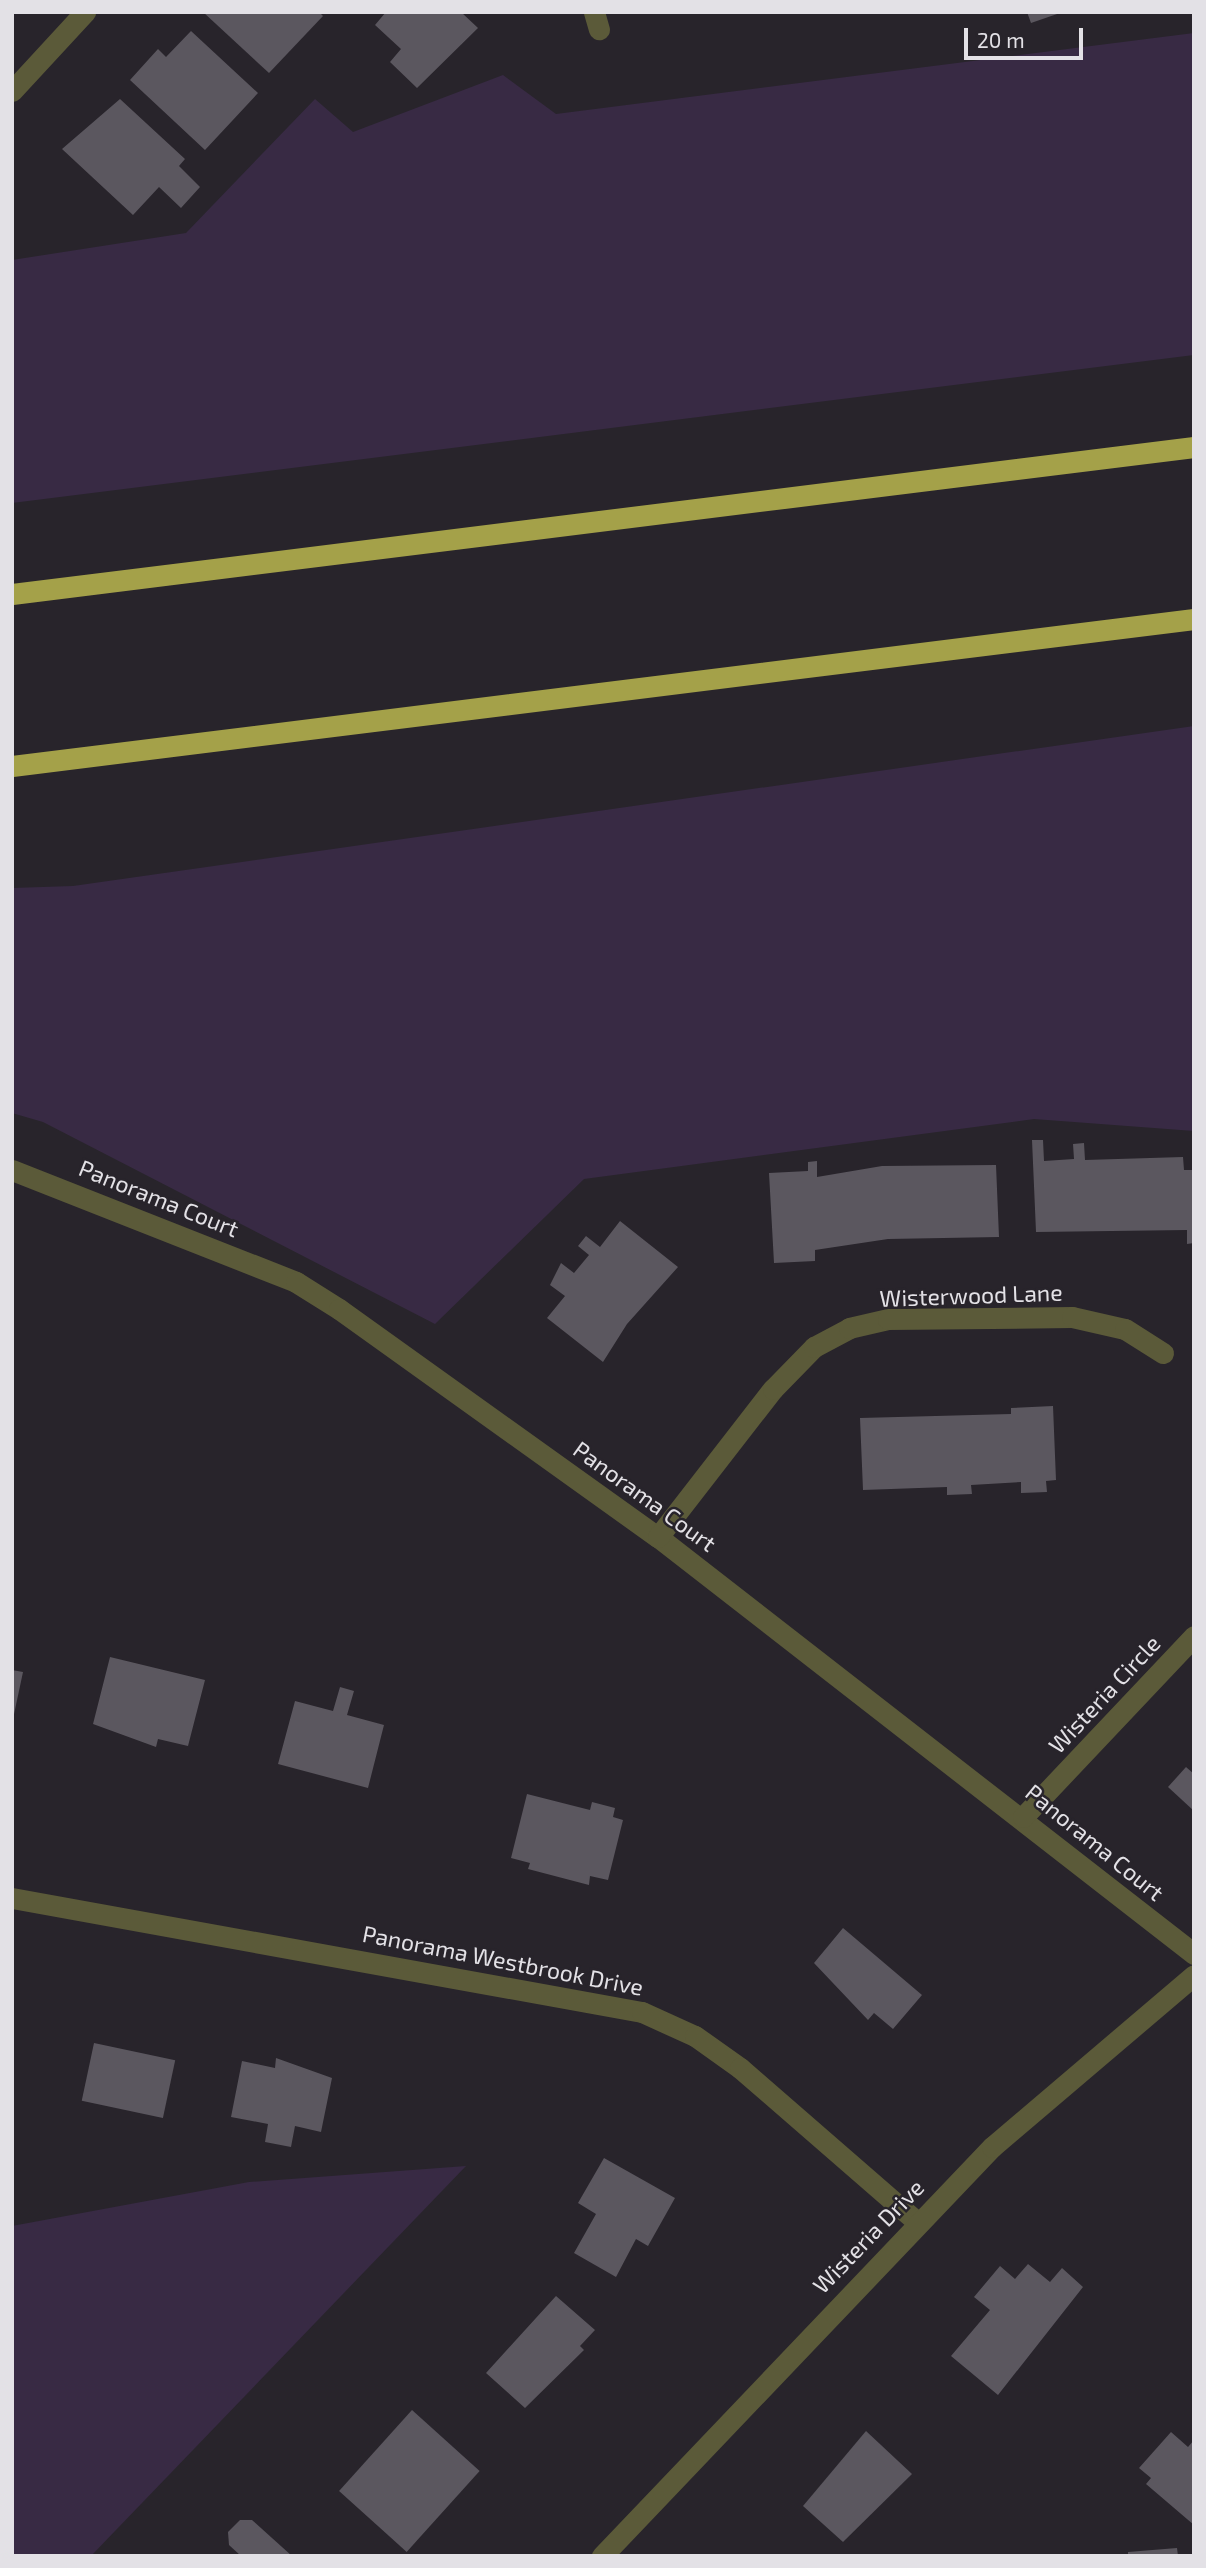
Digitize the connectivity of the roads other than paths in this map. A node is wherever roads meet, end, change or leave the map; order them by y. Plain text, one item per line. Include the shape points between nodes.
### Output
1 (85, 12) edge
2 (12, 91) edge
3 (1194, 447) edge
4 (12, 594) edge
5 (1194, 619) edge
6 (12, 765) edge
7 (12, 1170) edge
8 (1163, 1353) dead end
9 (658, 1536) junction
10 (1194, 1636) edge
11 (1023, 1817) junction
12 (12, 1898) edge
13 (1194, 1954) edge
14 (1194, 1975) edge
15 (917, 2222) junction
16 (602, 2556) edge

1 - 2 street
3 - 4 highway
5 - 6 highway
7 - 9 street, Panorama Court via 296,1282
8 - 9 street, Wisterwood Lane via 1125,1329 1072,1317 888,1319 849,1328 814,1347 773,1389
9 - 11 street, Panorama Court
10 - 11 street, Wisteria Circle
11 - 13 street, Panorama Court
12 - 15 street, Panorama Westbrook Drive via 642,2012 695,2036 740,2068
14 - 15 street, Wisteria Drive via 1061,2085
15 - 16 street, Wisteria Drive

